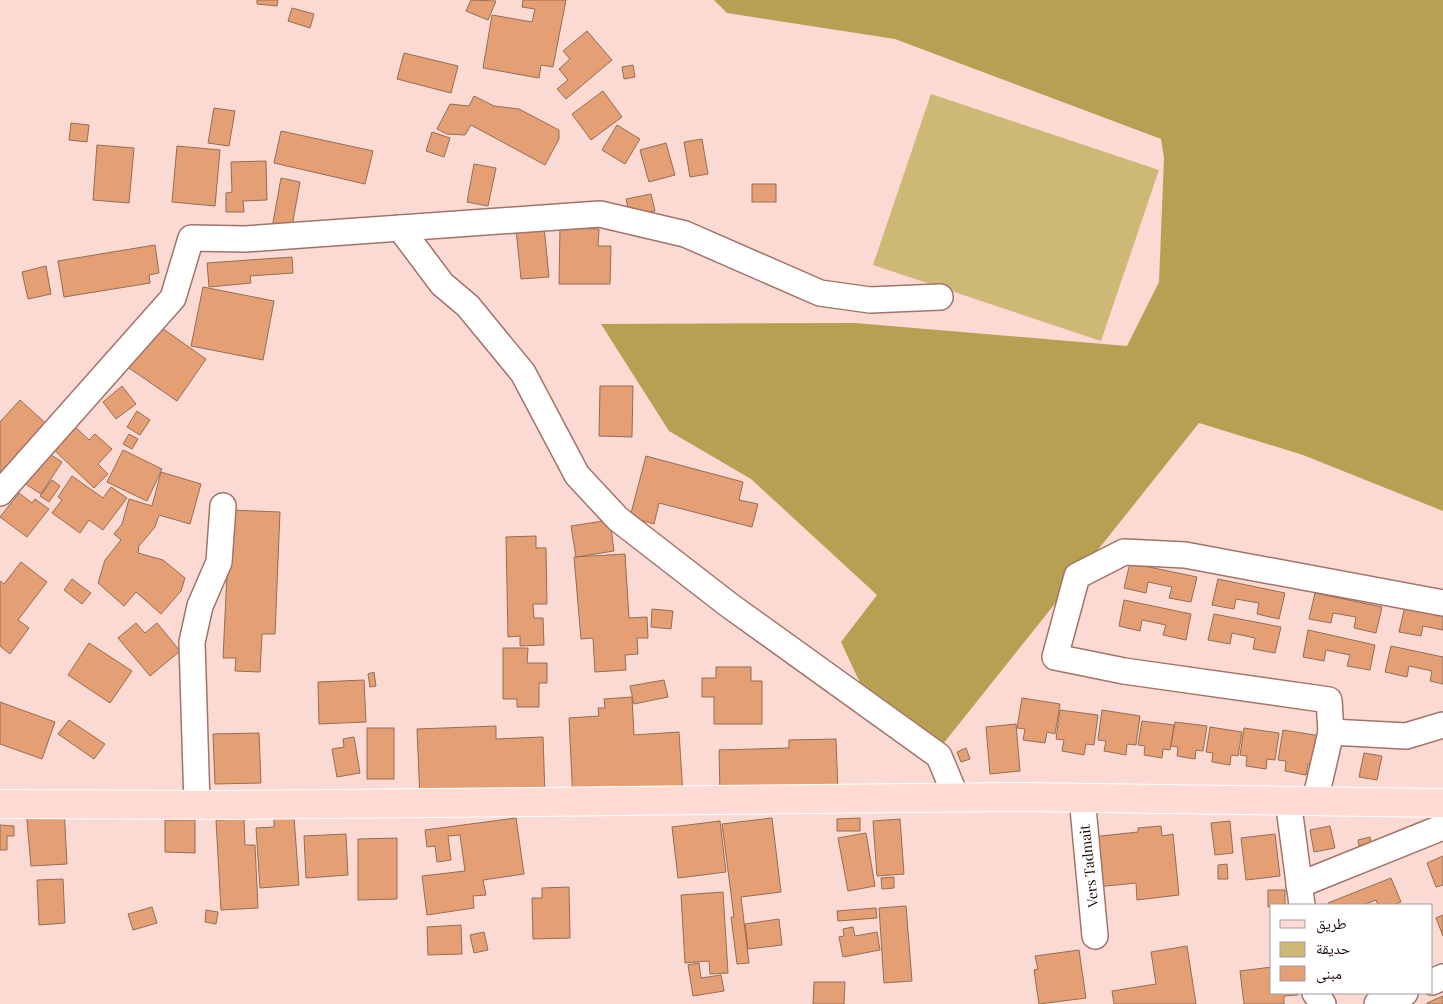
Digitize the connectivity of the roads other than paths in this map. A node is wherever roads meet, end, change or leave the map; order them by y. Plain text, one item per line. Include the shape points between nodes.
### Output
1 (400, 228) junction
2 (940, 297) dead end
3 (0, 493) edge
4 (223, 506) dead end
5 (1443, 603) edge
6 (1443, 725) edge
7 (1331, 732) junction
8 (956, 797) junction
9 (1082, 797) junction
10 (1288, 800) junction
11 (1315, 801) junction
12 (1443, 803) edge
13 (0, 804) edge
14 (197, 805) junction
15 (1443, 827) edge
16 (1300, 895) edge
17 (1095, 936) dead end
18 (1402, 994) edge
19 (1377, 1004) edge

1 - 2 street via 600,214 685,234 820,293 870,300
1 - 3 street via 245,239 191,238 173,298
1 - 8 street via 442,284 468,306 523,372 578,475 618,518 729,605 939,756
4 - 14 street via 219,562 200,606 192,642
5 - 7 street via 1185,555 1124,552 1077,576 1055,657 1124,671 1329,700
6 - 7 street via 1406,736
7 - 11 street
8 - 9 main road
8 - 14 main road
9 - 10 main road
9 - 17 street, Vers Tadmait
10 - 11 main road
10 - 16 street
11 - 12 main road
13 - 14 main road
15 - 16 street
18 - 19 street

